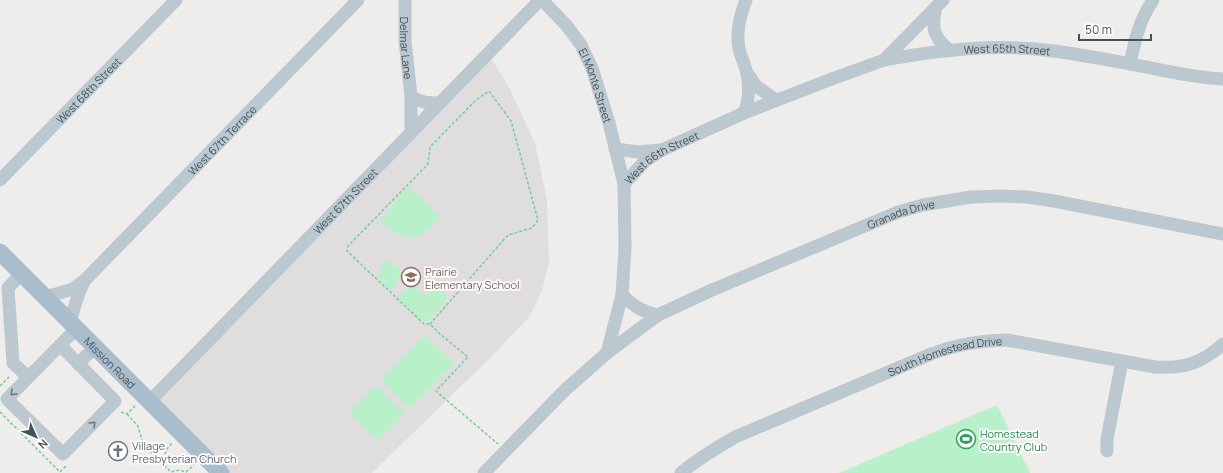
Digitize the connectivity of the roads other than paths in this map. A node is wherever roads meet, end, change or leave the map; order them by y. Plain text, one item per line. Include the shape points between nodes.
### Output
1 (176, 0) edge
2 (358, 0) edge
3 (405, 0) edge
4 (541, 0) edge
5 (746, 0) edge
6 (1152, 0) edge
7 (940, 4) edge
8 (949, 50) junction
9 (884, 60) junction
10 (1130, 64) junction
11 (746, 70) junction
12 (1223, 79) edge
13 (411, 96) junction
14 (776, 100) junction
15 (440, 103) junction
16 (744, 113) junction
17 (411, 132) junction
18 (615, 149) junction
19 (662, 150) junction
20 (0, 180) edge
21 (624, 184) junction
22 (1223, 234) edge
23 (0, 252) edge
24 (22, 273) junction
25 (85, 280) junction
26 (622, 295) junction
27 (45, 297) junction
28 (658, 316) junction
29 (73, 326) junction
30 (1223, 344) edge
31 (60, 345) junction
32 (95, 347) junction
33 (606, 353) junction
34 (1122, 361) junction
35 (78, 364) junction
36 (28, 377) junction
37 (149, 402) junction
38 (1107, 451) dead end
39 (220, 473) edge
40 (484, 473) edge
41 (681, 473) edge

1 - 20 street, West 68th Street
2 - 25 street, West 67th Terrace
3 - 13 street, Delmar Lane via 405,41
4 - 15 street, West 67th Street
4 - 18 street, El Monte Street via 567,26 581,45 592,68
5 - 11 street via 738,31 739,48
6 - 10 street via 1140,21
7 - 8 street, West 66th Street via 933,19 934,33
7 - 9 street, West 66th Street
8 - 9 street, West 65th Street
8 - 10 street, West 65th Street via 1005,47 1036,49
9 - 14 street, West 66th Street
10 - 12 street, West 65th Street via 1198,77
11 - 14 street via 756,86
11 - 16 street via 748,87
13 - 15 street via 427,103
13 - 17 street, Delmar Lane
14 - 16 street, West 66th Street
15 - 17 street, West 67th Street
16 - 19 street, West 66th Street
17 - 37 street, West 67th Street
18 - 19 street via 638,152
18 - 21 street, El Monte Street
19 - 21 street, West 66th Street via 645,161
21 - 26 street, West 66th Street via 625,254
22 - 28 street, Granada Drive via 1047,200 1001,196 936,202 898,212 712,290
23 - 24 main road, Mission Road
24 - 27 main road, Mission Road
24 - 36 street via 8,288 13,363
25 - 27 street, West 67th Terrace via 73,289
25 - 29 street, West 67th Terrace via 73,309
26 - 28 street via 636,308
26 - 33 street, West 66th Street
27 - 29 main road, Mission Road
28 - 33 street, Granada Drive
29 - 31 street
29 - 32 main road, Mission Road
30 - 34 street, South Homestead Drive via 1203,359 1181,367 1155,367
31 - 35 street
31 - 36 street
32 - 35 street
32 - 37 main road, Mission Road
33 - 40 street via 565,390
34 - 38 street
34 - 41 street, South Homestead Drive via 1007,340 955,346 735,437
36 -> 35 street via 7,399 63,454 116,401
37 - 39 main road, Mission Road

